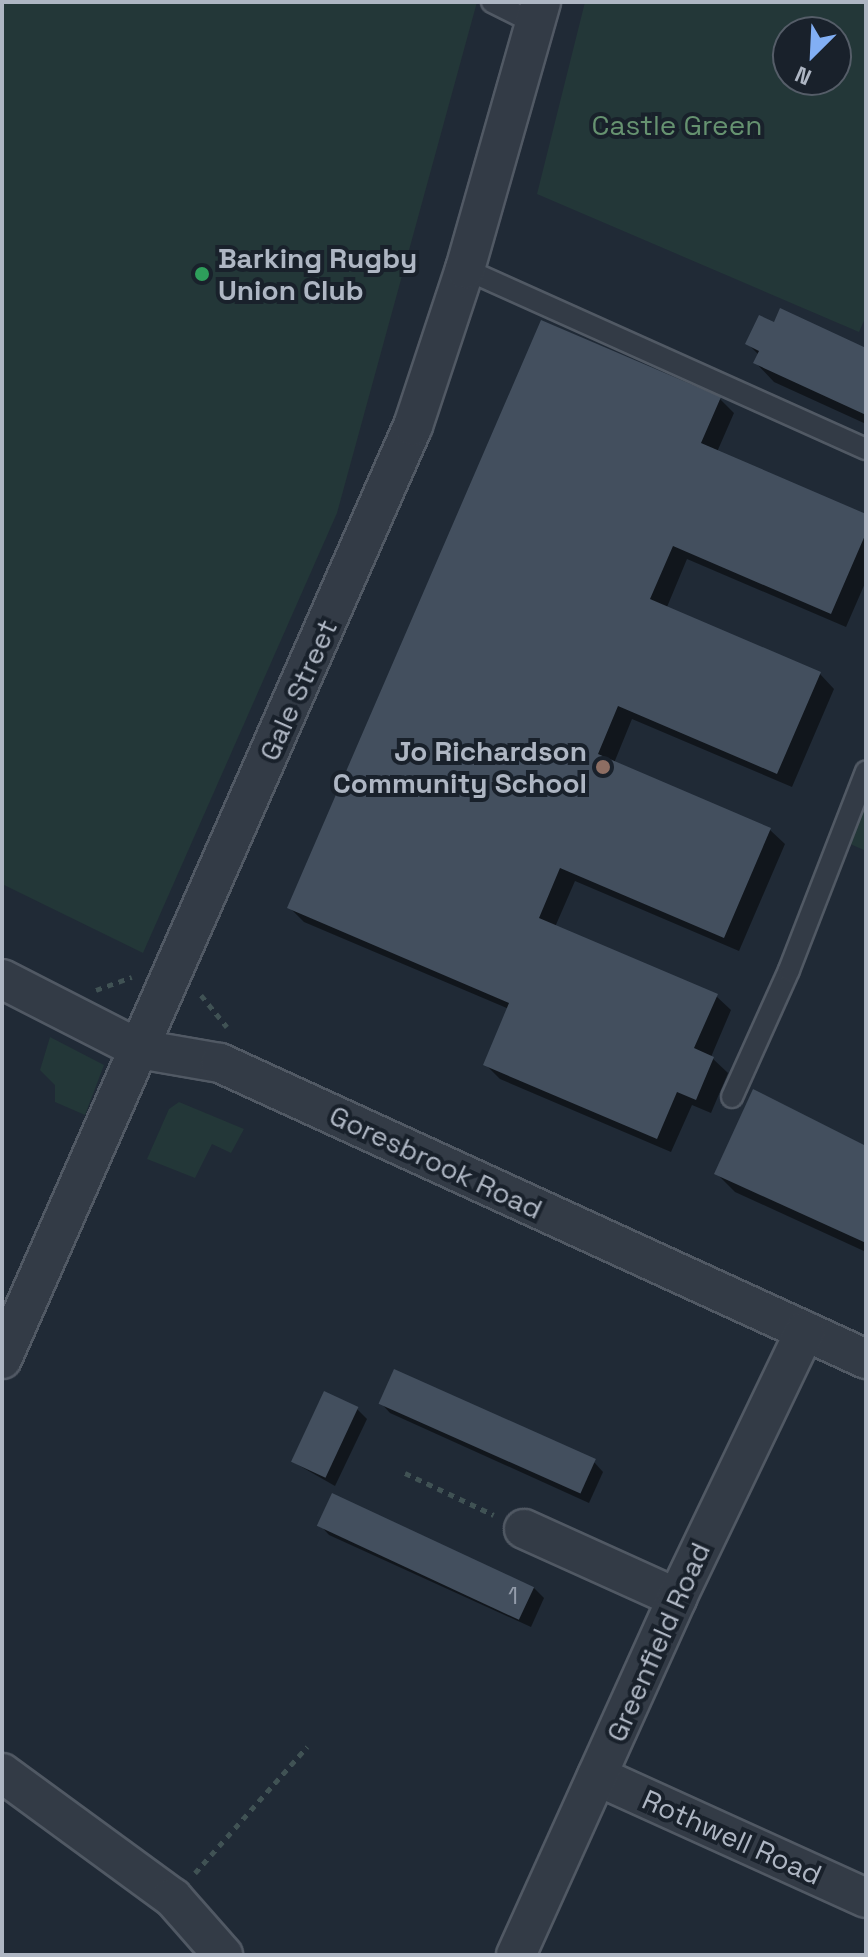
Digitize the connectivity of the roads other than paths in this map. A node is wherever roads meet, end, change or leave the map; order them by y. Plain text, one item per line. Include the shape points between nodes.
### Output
1 (492, 2) edge
2 (538, 13) edge
3 (465, 269) junction
4 (866, 449) edge
5 (866, 771) edge
6 (2, 979) edge
7 (139, 1049) junction
8 (732, 1097) dead end
9 (805, 1331) junction
10 (2, 1359) edge
11 (866, 1359) edge
12 (524, 1529) road end
13 (677, 1598) junction
14 (2, 1773) edge
15 (597, 1776) junction
16 (866, 1898) edge
17 (223, 1955) edge
18 (516, 1955) edge

1 - 2 lane
2 - 3 street, Gale Street
3 - 4 lane
3 - 7 street, Gale Street via 413,426
5 - 8 lane
6 - 7 street, Goresbrook Road
7 - 9 street, Goresbrook Road via 220,1063
7 - 10 street, Gale Street
9 - 11 street, Goresbrook Road
9 - 13 street, Greenfield Road
12 - 13 street
13 - 15 street, Greenfield Road
14 - 17 street via 173,1898
15 - 16 street, Rothwell Road
15 - 18 street, Greenfield Road

